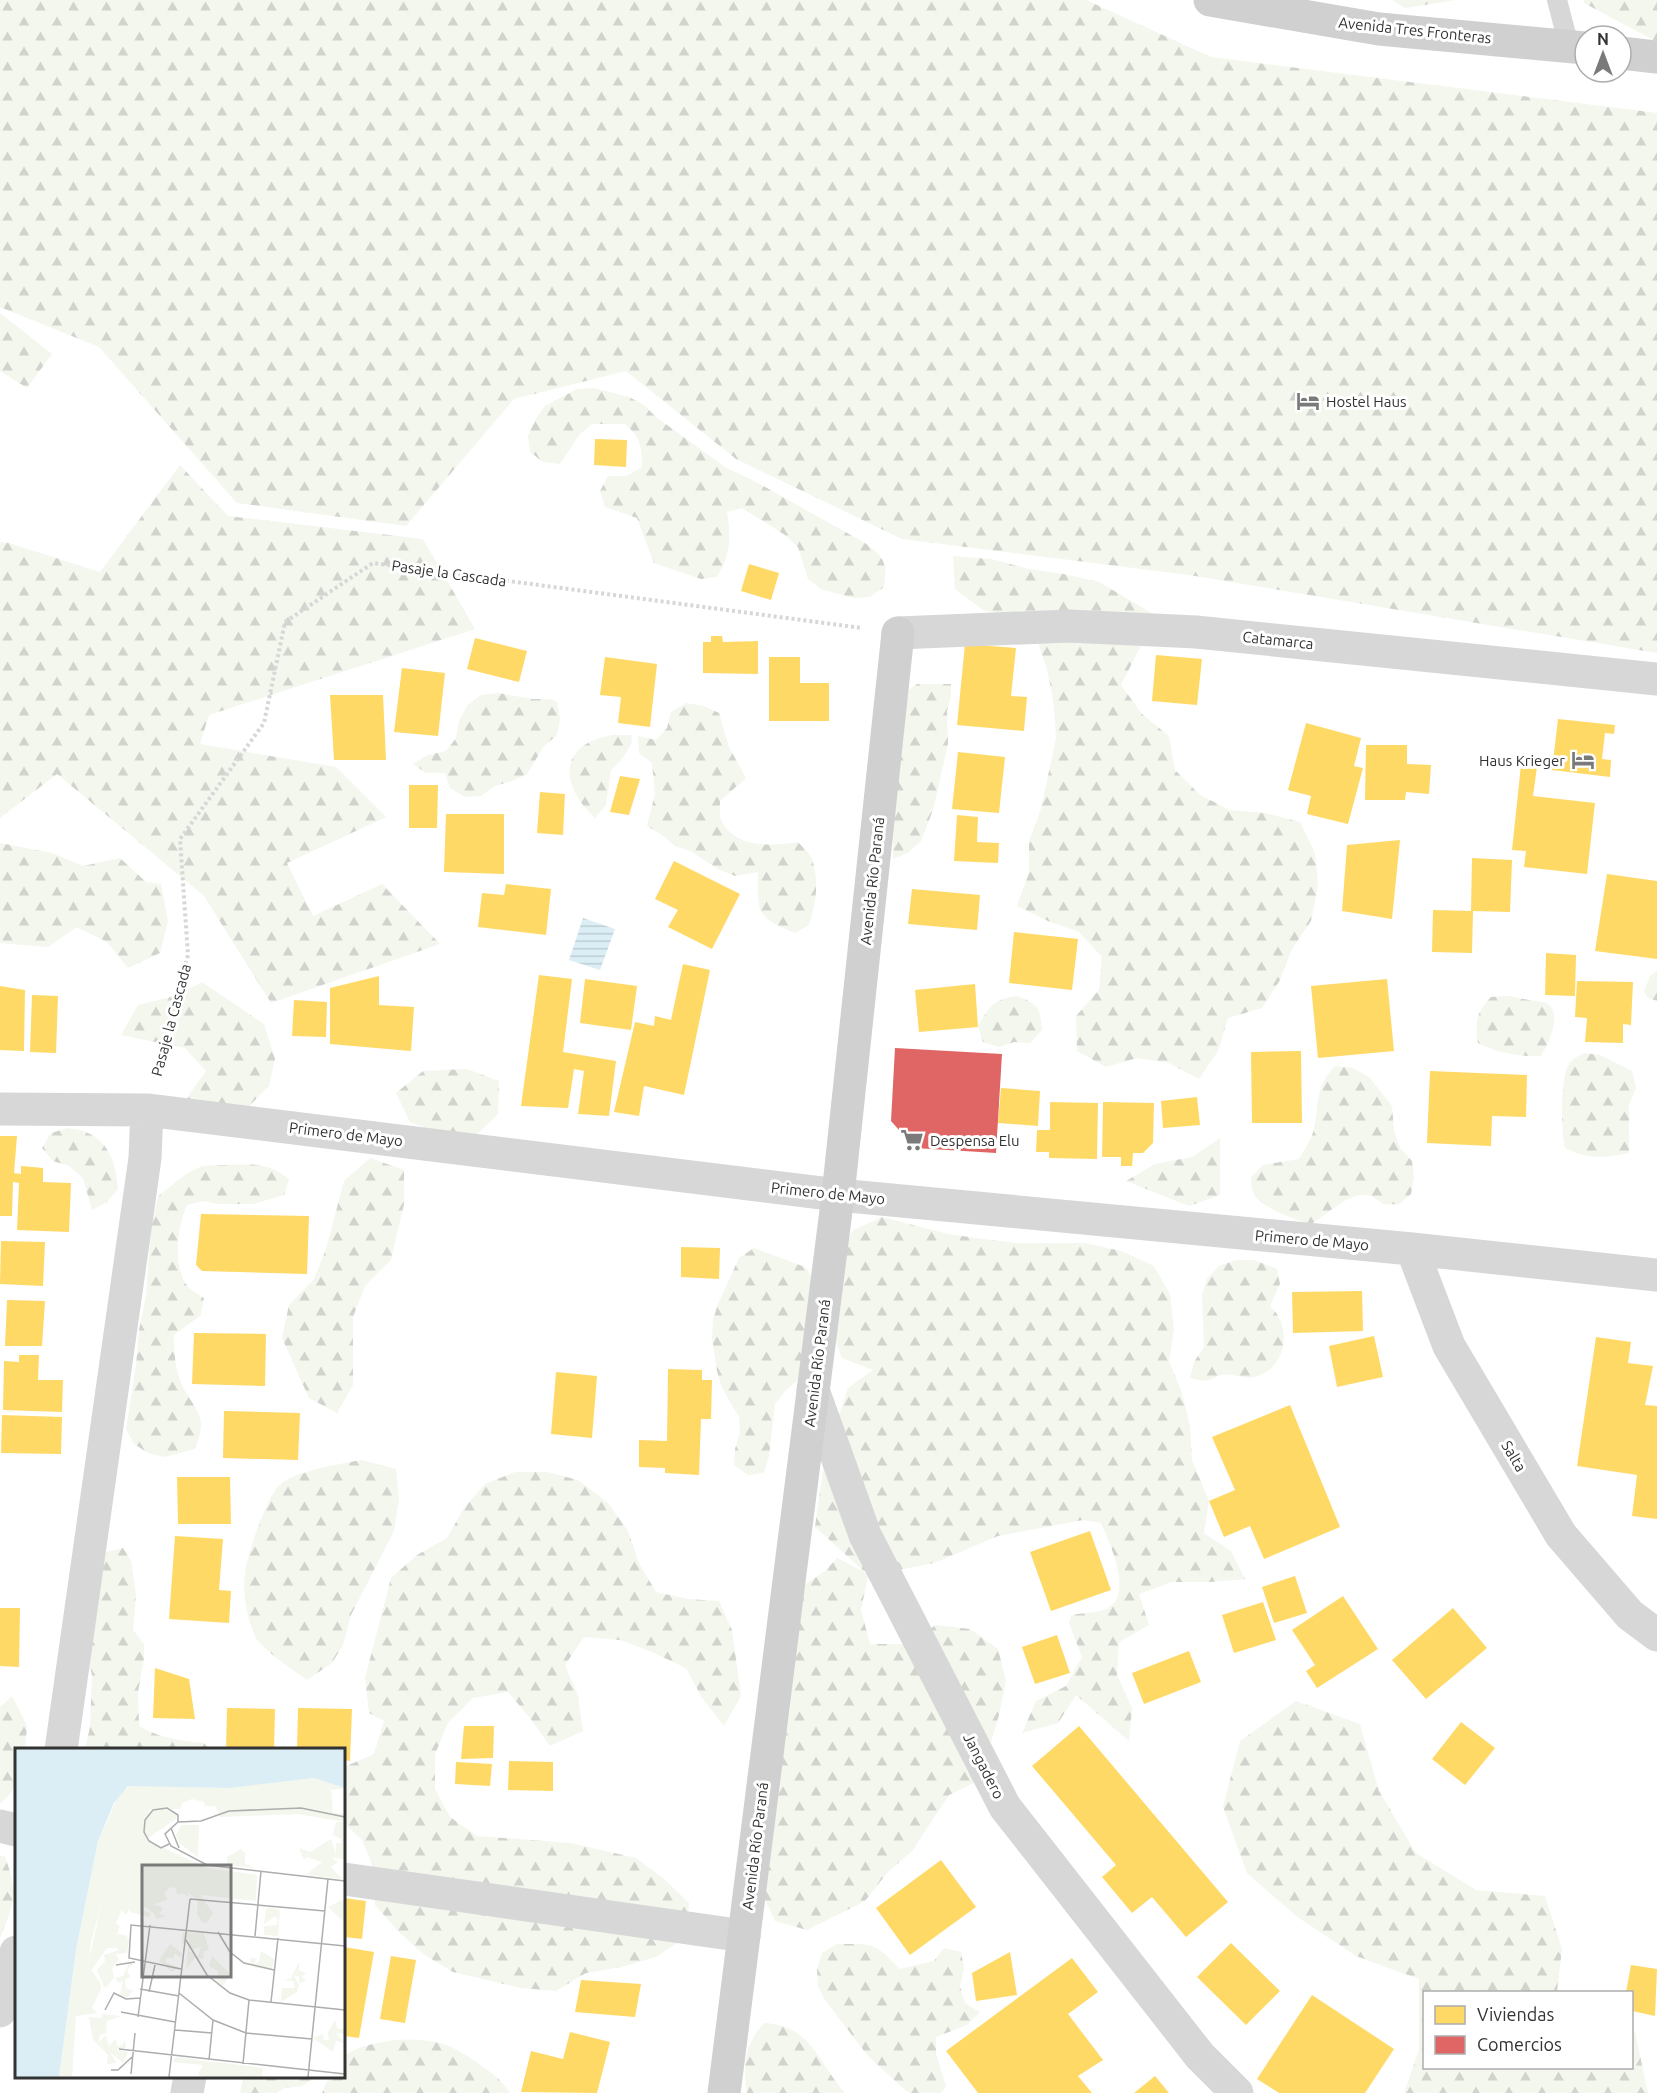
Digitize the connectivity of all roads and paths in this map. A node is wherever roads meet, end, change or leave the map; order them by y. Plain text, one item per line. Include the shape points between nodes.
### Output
1 (1210, 0) edge
2 (1557, 0) edge
3 (1573, 38) edge
4 (1573, 47) edge
5 (1633, 54) edge
6 (1657, 57) edge
7 (898, 633) junction
8 (1657, 679) edge
9 (0, 1109) edge
10 (147, 1110) junction
11 (838, 1195) junction
12 (1412, 1250) junction
13 (1657, 1275) edge
14 (813, 1390) junction
15 (1657, 1635) edge
16 (61, 1748) edge
17 (0, 1826) edge
18 (15, 1830) edge
19 (345, 1880) edge
20 (744, 1936) junction
21 (15, 1956) edge
22 (0, 2011) edge
23 (190, 2078) edge
24 (187, 2093) edge
25 (724, 2093) edge
26 (1237, 2093) edge

1 - 4 main road, Avenida Tres Fronteras via 1379,29
2 - 3 lane
5 - 6 main road
7 - 8 street, Catamarca via 1069,626 1196,632
7 - 10 path, Pasaje la Cascada via 373,563 285,622 264,723 180,839 188,955
7 - 11 main road, Avenida Río Paraná
9 - 10 street, Primero de Mayo
10 - 11 street, Primero de Mayo
10 - 16 street via 145,1158
11 - 12 street, Primero de Mayo
11 - 14 main road, Avenida Río Paraná
12 - 13 street, Primero de Mayo
12 - 15 street, Salta via 1449,1346 1561,1535 1630,1615
14 - 20 main road, Avenida Río Paraná
14 - 26 street, Jangadero via 865,1535 1005,1807 1200,2056
17 - 18 street
19 - 20 street
20 - 25 main road, Avenida Río Paraná
21 - 22 street
23 - 24 street

